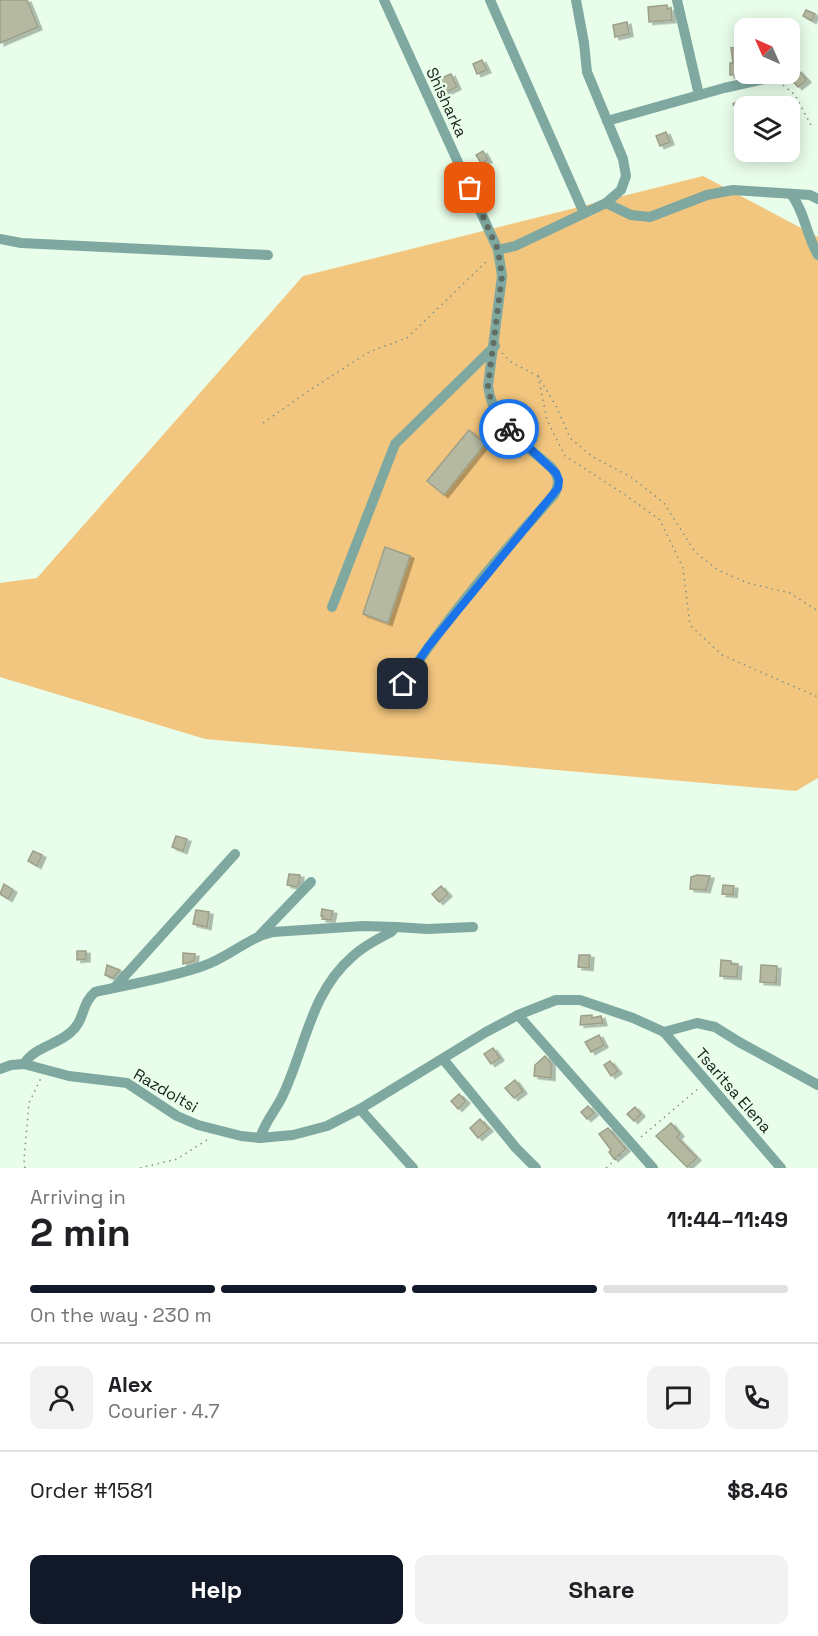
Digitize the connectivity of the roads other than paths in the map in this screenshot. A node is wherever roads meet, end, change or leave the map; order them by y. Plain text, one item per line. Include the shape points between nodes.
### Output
1 (384, 0) edge
2 (490, 0) edge
3 (576, 0) edge
4 (677, 0) edge
5 (758, 84) edge
6 (699, 95) junction
7 (607, 121) junction
8 (791, 194) junction
9 (818, 199) edge
10 (606, 202) junction
11 (584, 213) junction
12 (0, 239) edge
13 (498, 250) junction
14 (268, 255) dead end
15 (818, 255) edge
16 (495, 346) junction
17 (332, 607) dead end
18 (403, 684) dead end
19 (235, 854) dead end
20 (311, 882) dead end
21 (396, 927) junction
22 (473, 927) dead end
23 (260, 935) junction
24 (114, 988) junction
25 (518, 1015) junction
26 (664, 1032) junction
27 (443, 1059) junction
28 (24, 1064) junction
29 (4, 1067) edge
30 (818, 1085) edge
31 (360, 1110) junction
32 (260, 1138) junction
33 (413, 1168) edge
34 (536, 1168) edge
35 (653, 1168) edge
36 (781, 1168) edge

1 - 13 street, Shisharka
2 - 11 street
3 - 7 street via 587,72
4 - 6 street
5 - 6 street
6 - 7 street
7 - 10 street via 626,176 621,190
8 - 9 street
8 - 10 street via 733,190 707,195 651,217 631,215
8 - 15 street
10 - 11 street
11 - 13 street via 515,246
12 - 14 street
13 - 16 street, Shisharka via 502,276
16 - 17 street via 395,444
16 - 18 street, Shisharka via 488,386 490,402 510,430 556,473 558,488 428,647
19 - 24 street
20 - 23 street
21 - 22 street
21 - 23 street
21 - 32 street via 352,956 329,981 282,1098
23 - 24 street via 201,967
24 - 28 street via 95,992 87,999 73,1031 33,1053
25 - 26 street, Razdoltsi via 556,1000 580,1000
25 - 27 street, Razdoltsi
25 - 35 street
26 - 30 street via 697,1023 716,1027
26 - 36 street, Tsaritsa Elena
27 - 31 street, Razdoltsi
27 - 34 street
28 - 29 street, Razdoltsi
28 - 32 street, Razdoltsi via 69,1076 127,1083 198,1125
31 - 32 street, Razdoltsi via 327,1126
31 - 33 street

